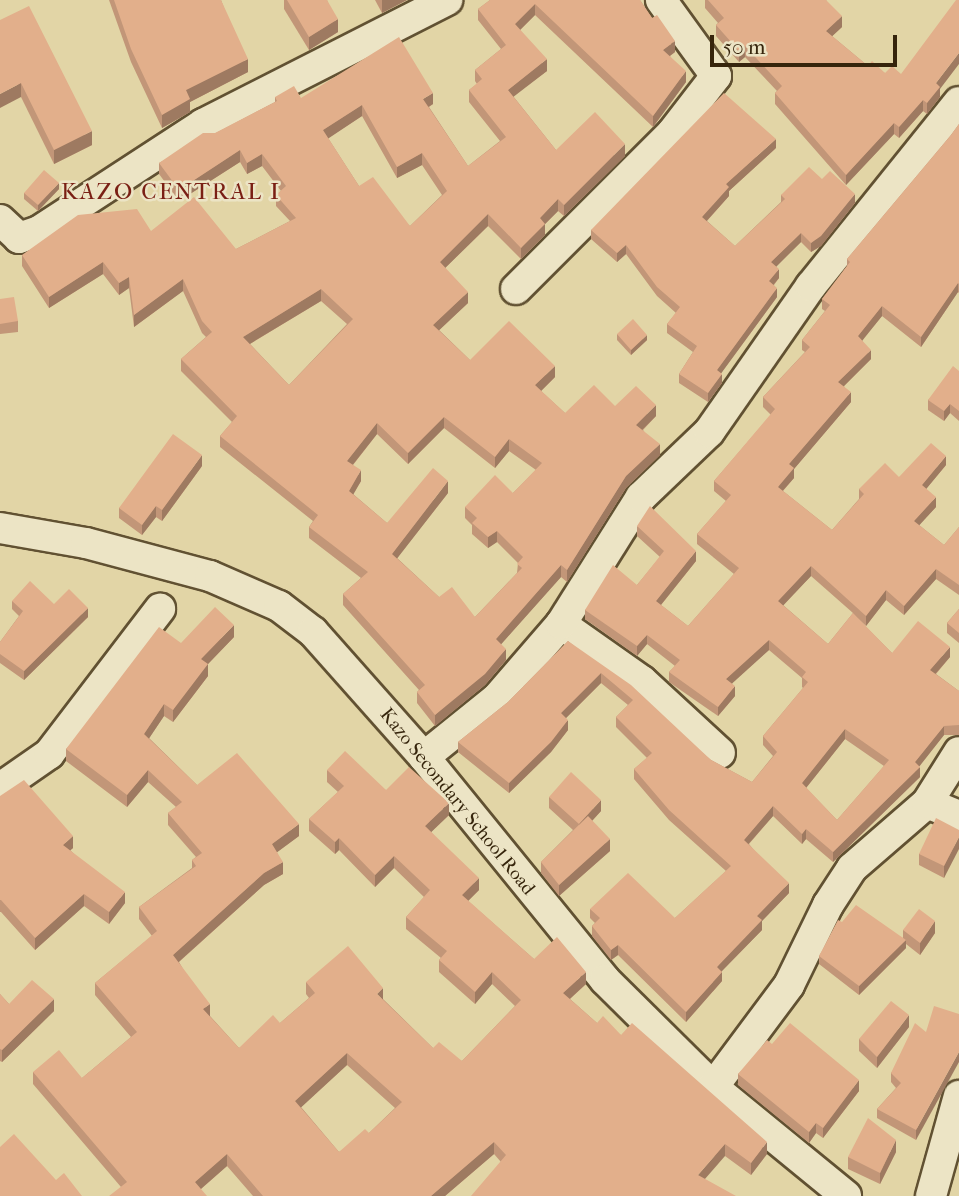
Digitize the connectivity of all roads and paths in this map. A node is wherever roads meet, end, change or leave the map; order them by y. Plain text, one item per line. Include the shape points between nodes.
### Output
1 (447, 0) edge
2 (661, 0) edge
3 (959, 103) edge
4 (0, 220) edge
5 (516, 289) dead end
6 (0, 528) edge
7 (160, 608) dead end
8 (561, 624) junction
9 (959, 752) edge
10 (720, 753) dead end
11 (424, 757) junction
12 (0, 788) edge
13 (927, 803) junction
14 (959, 816) edge
15 (713, 1087) junction
16 (959, 1096) edge
17 (846, 1196) edge
18 (931, 1196) edge

1 - 4 street via 203,124 39,231 19,238
2 - 5 street via 716,76 672,132
3 - 8 street via 811,286 709,432 641,497
6 - 11 street, Kazo Secondary School Road via 86,543 210,576 279,606 313,632
7 - 12 street via 49,754
8 - 10 street via 642,681
8 - 11 street via 497,698
9 - 13 street
11 - 15 street, Kazo Secondary School Road via 605,980
13 - 14 street
13 - 15 street via 852,868 828,905 789,985
15 - 17 street, Kazo Secondary School Road
16 - 18 street

